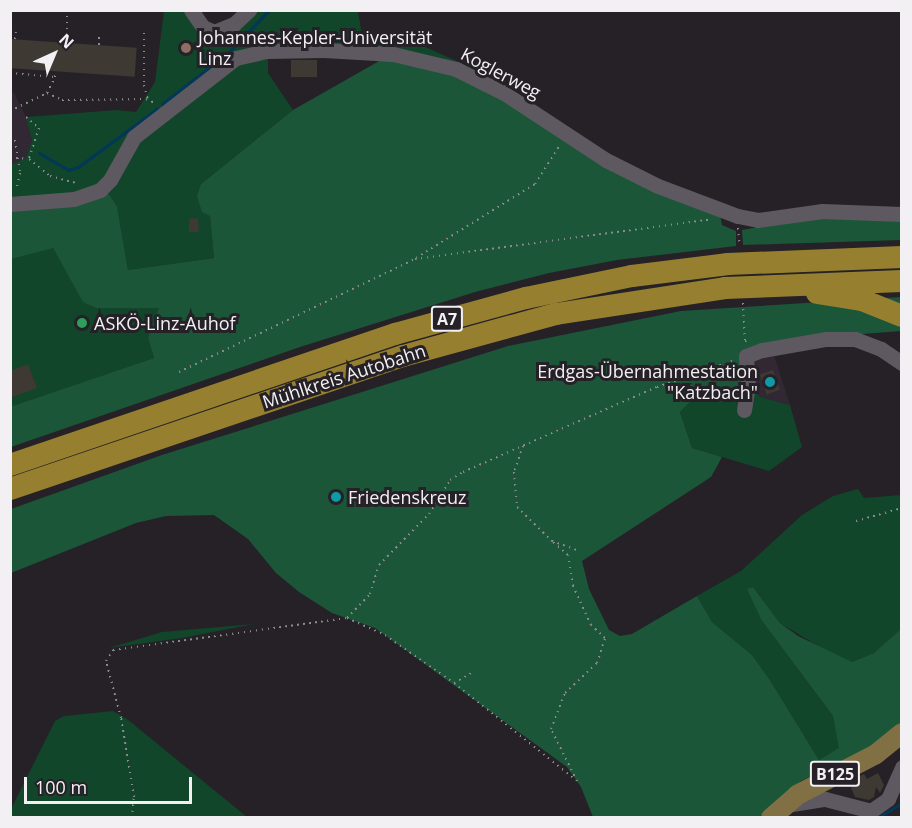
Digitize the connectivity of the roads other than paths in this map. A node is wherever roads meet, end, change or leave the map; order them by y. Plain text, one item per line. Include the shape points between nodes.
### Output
1 (191, 10) edge
2 (249, 10) edge
3 (11, 204) edge
4 (902, 214) edge
5 (902, 257) edge
6 (902, 281) edge
7 (774, 284) junction
8 (902, 316) edge
9 (902, 363) edge
10 (744, 410) dead end
11 (10, 465) edge
12 (10, 489) edge
13 (902, 733) edge
14 (902, 767) edge
15 (776, 813) edge

1 - 2 street via 203,27 213,32 222,31
3 - 4 street, Koglerweg via 74,199 105,186 134,137 228,63 244,54 266,51 393,54 436,62 491,85 566,135 658,186 738,216 758,220 822,212
5 - 11 highway, Mühlkreis Autobahn / A7 via 728,264 641,275 526,298 395,334
6 - 7 highway, Mühlkreis Autobahn / A7
7 - 8 highway via 862,300
7 - 12 highway, Mühlkreis Autobahn / A7 via 614,303 474,334
9 - 10 street via 868,343 843,338 776,346 746,356 748,386
13 - 15 main road, B125 via 876,754 817,783
14 - 15 street via 888,799 871,811 825,799

